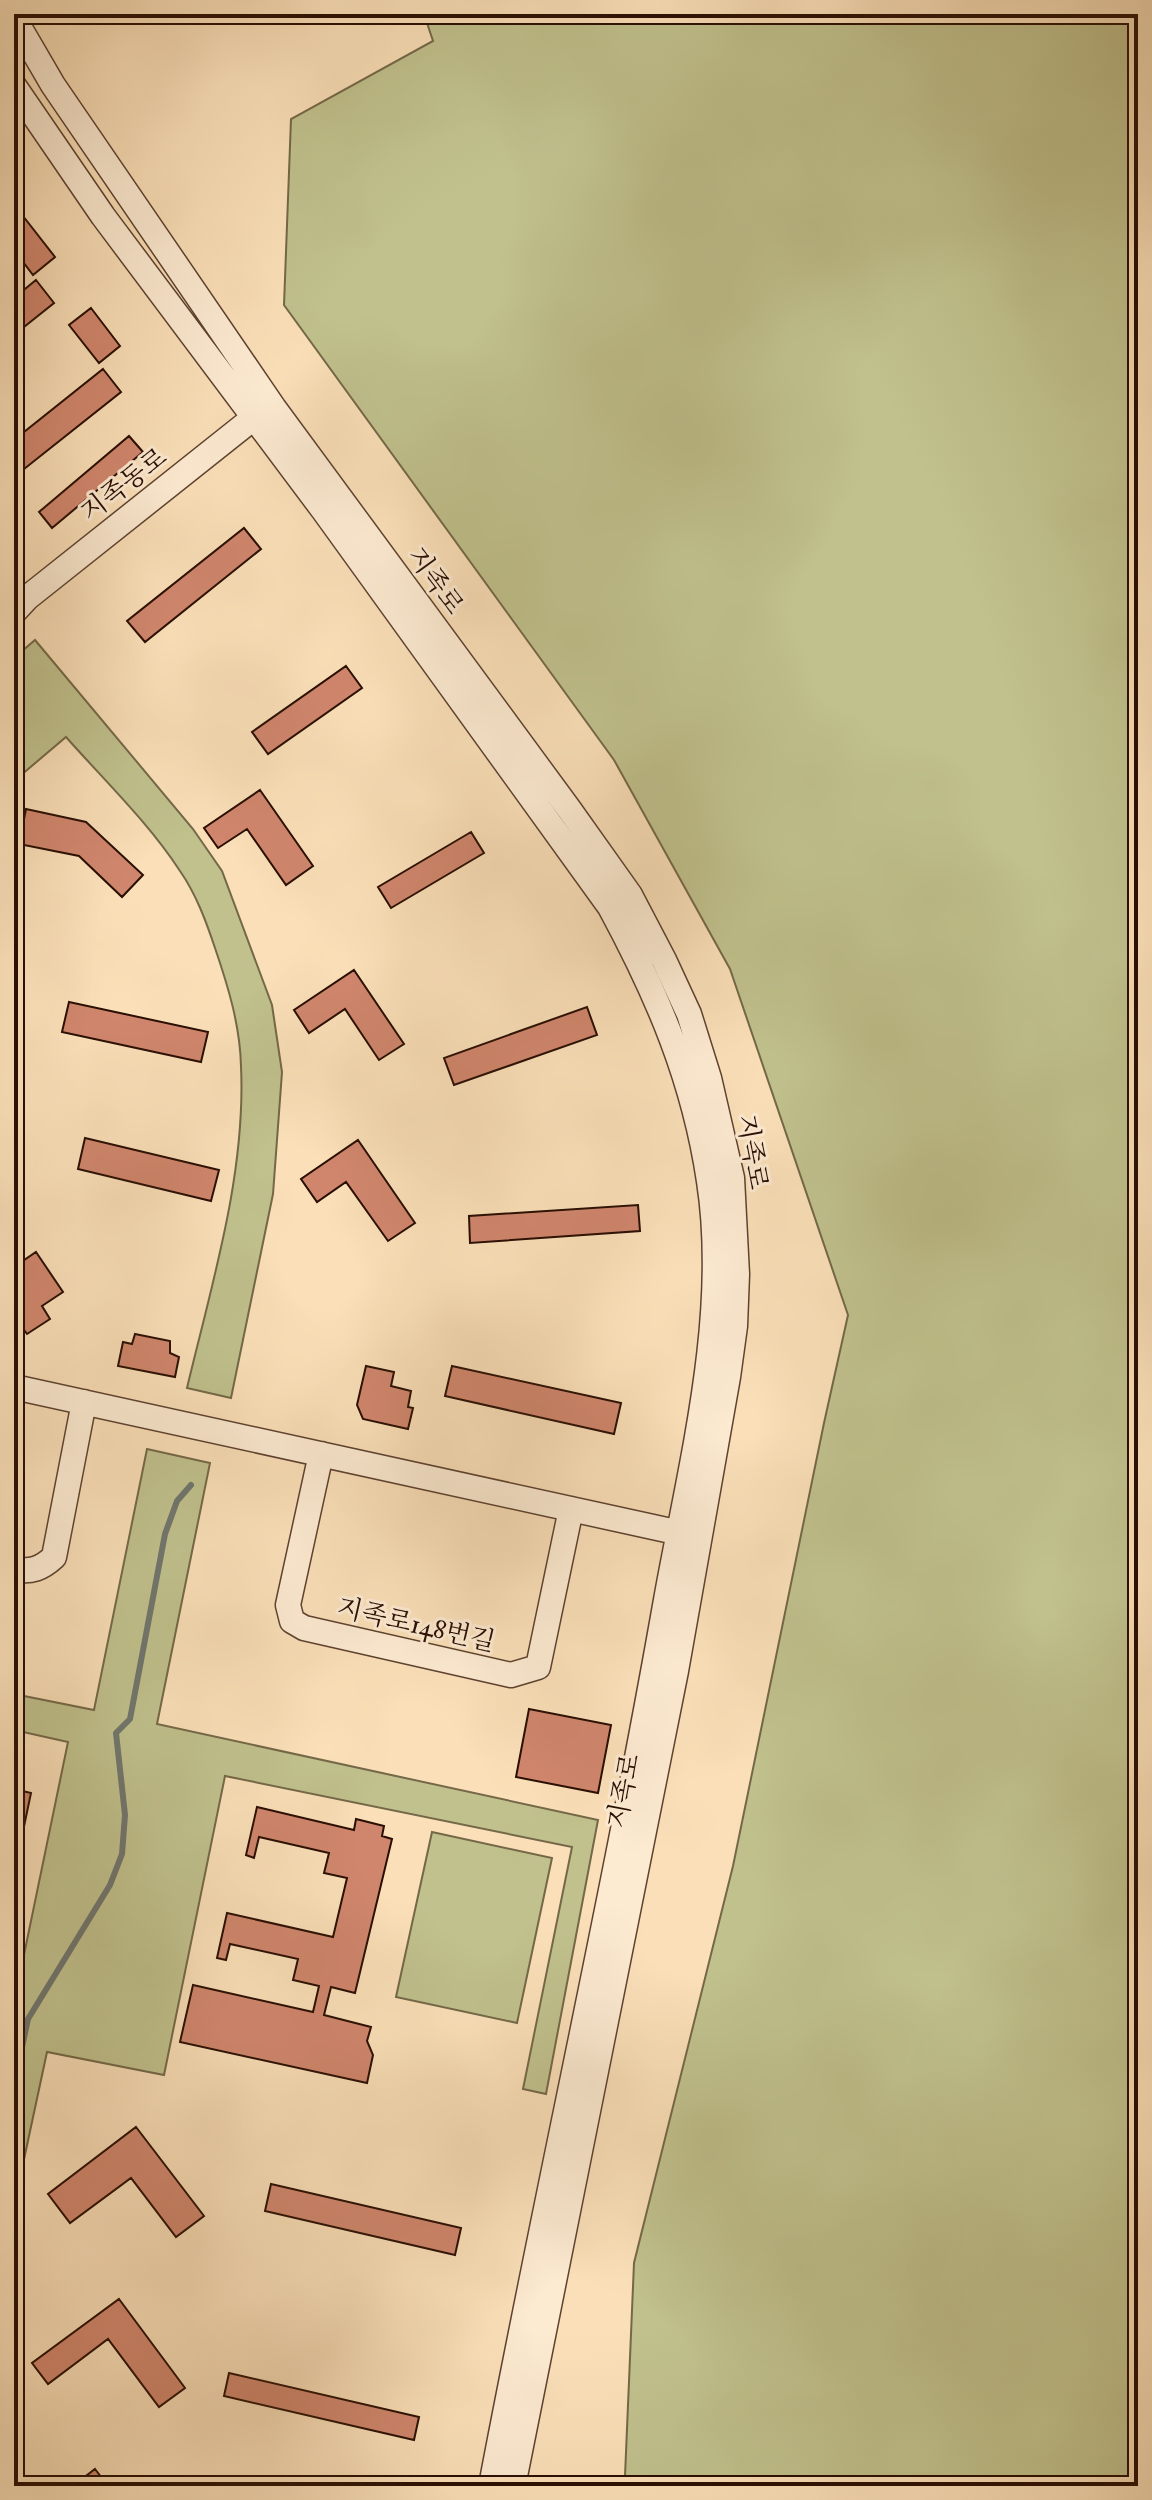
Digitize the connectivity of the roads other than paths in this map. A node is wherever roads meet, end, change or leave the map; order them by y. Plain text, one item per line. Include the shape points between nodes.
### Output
1 (14, 18) edge
2 (14, 86) edge
3 (262, 411) junction
4 (18, 596) edge
5 (14, 1387) edge
6 (84, 1402) junction
7 (321, 1454) junction
8 (571, 1509) junction
9 (689, 1535) junction
10 (14, 1569) edge
11 (491, 2486) edge
12 (513, 2486) edge

1 - 3 street, 지족로
2 - 3 street, 지족로 via 103,216
3 - 4 street, 지족동로
3 - 9 street, 지족로 via 610,907 668,1022 710,1181 715,1274
5 - 6 street
6 - 7 street
6 - 10 street via 54,1557 42,1567
7 - 8 street
7 - 8 street, 지족로148번길 via 288,1605 292,1621 496,1672 511,1675 538,1667
8 - 9 street
9 - 11 street, 지족로 via 651,1682
9 - 12 street, 지족로 via 590,2110

